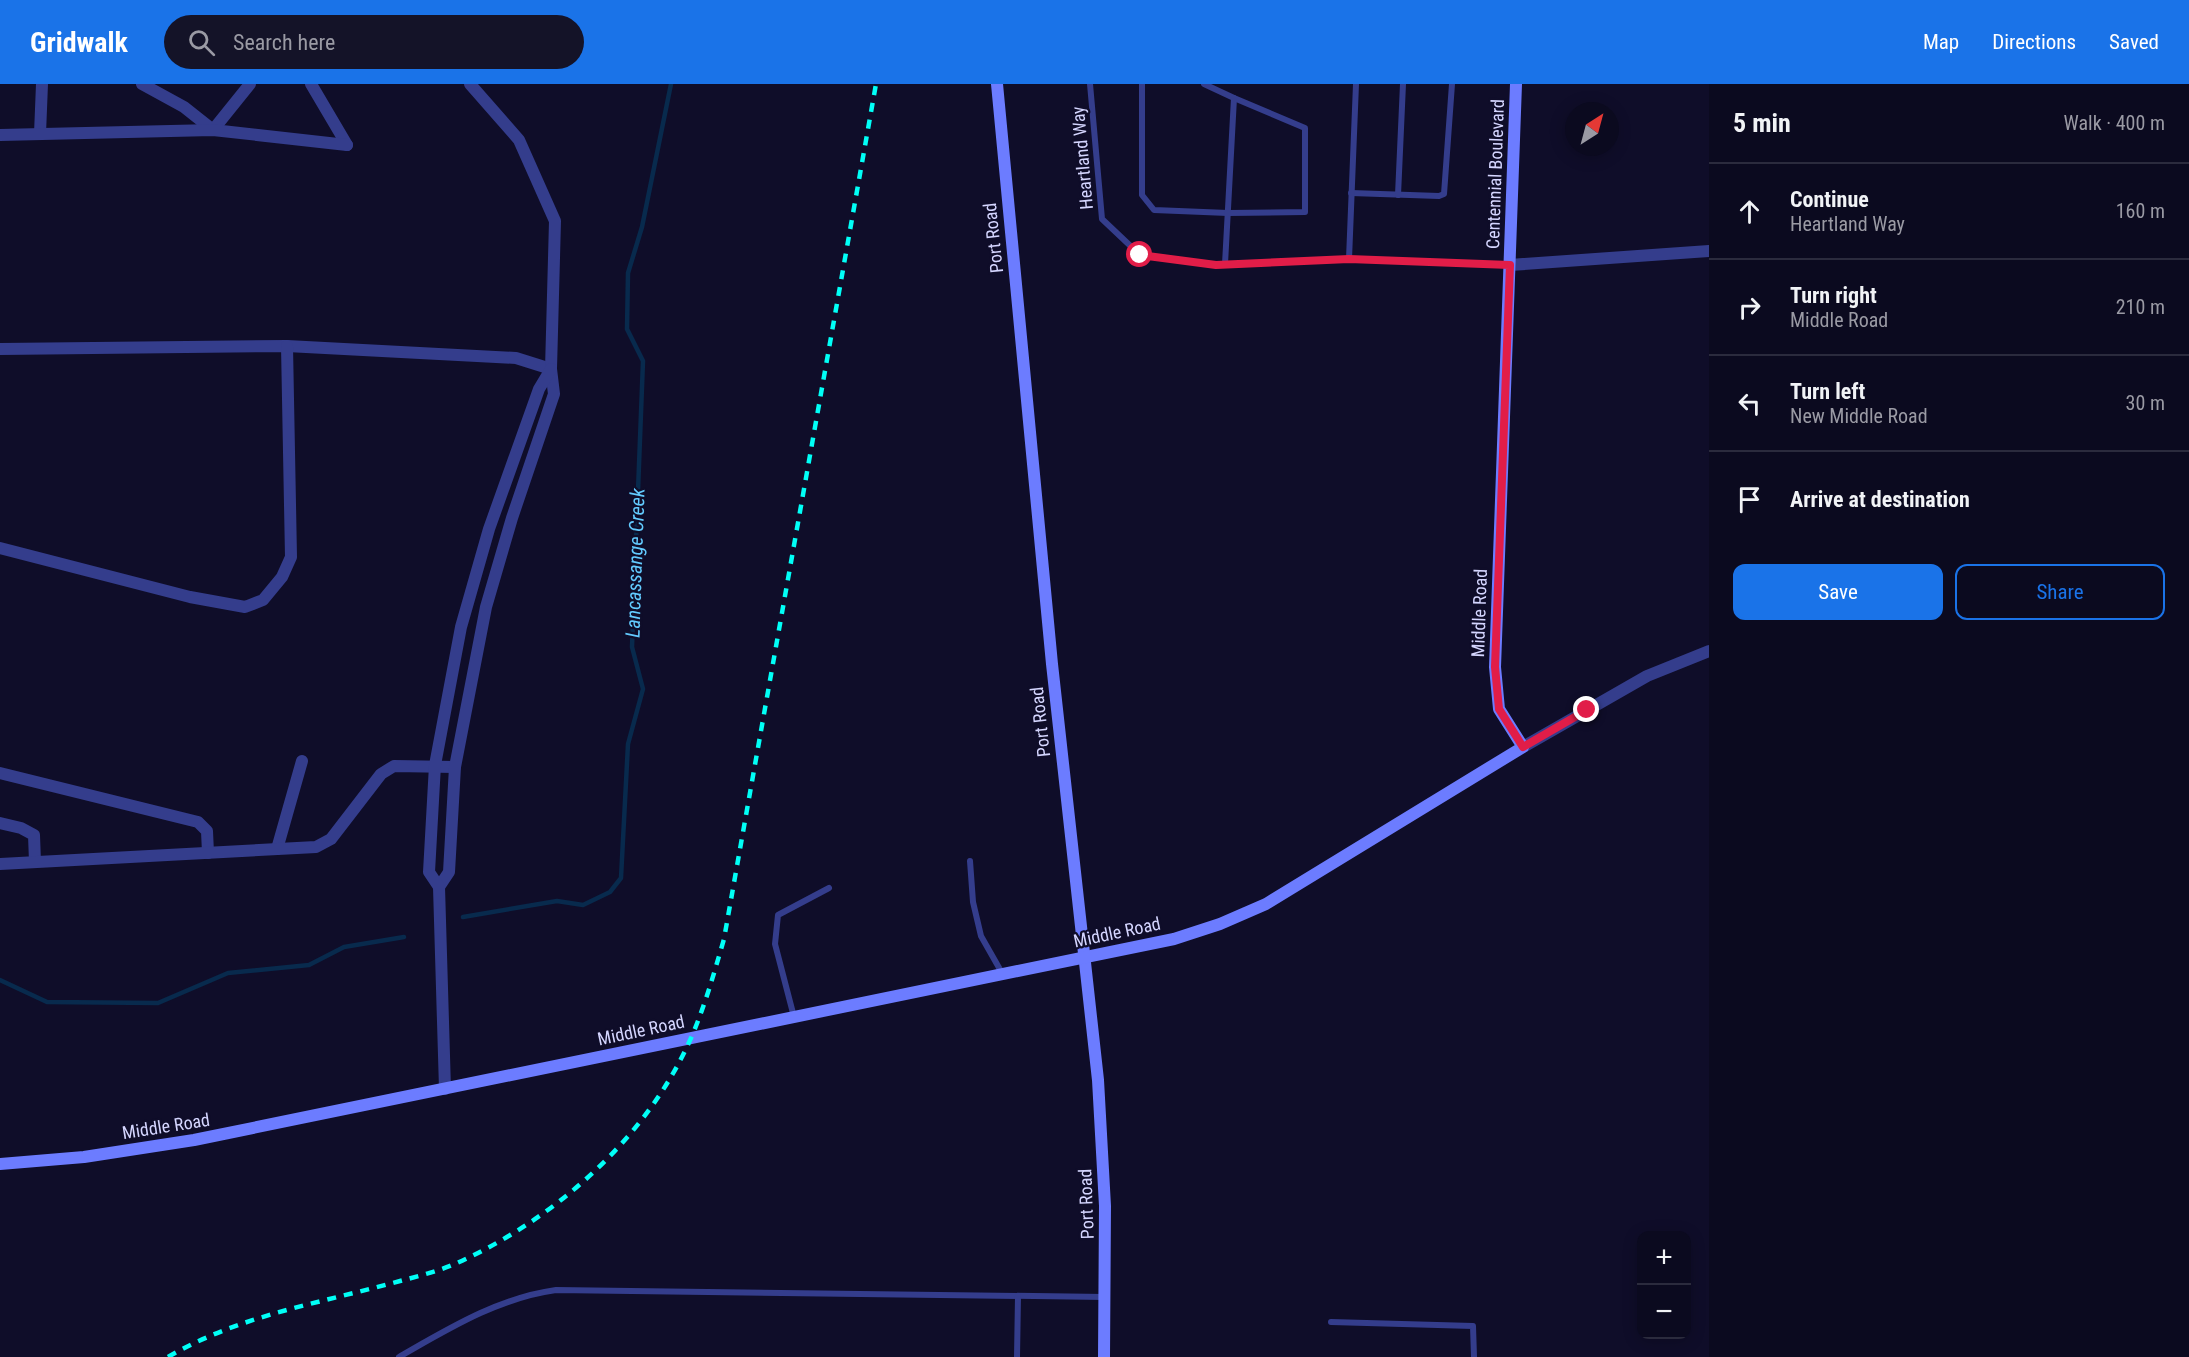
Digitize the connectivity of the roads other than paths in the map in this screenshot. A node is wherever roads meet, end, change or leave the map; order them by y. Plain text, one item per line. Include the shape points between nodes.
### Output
1 (42, 84) edge
2 (142, 84) edge
3 (250, 84) edge
4 (311, 84) edge
5 (470, 84) edge
6 (997, 84) edge
7 (1090, 84) edge
8 (1142, 84) edge
9 (1204, 84) edge
10 (1356, 84) edge
11 (1403, 84) edge
12 (1452, 84) edge
13 (1516, 84) edge
14 (1234, 98) junction
15 (213, 130) junction
16 (40, 134) junction
17 (0, 135) edge
18 (1351, 193) junction
19 (1398, 195) junction
20 (1228, 213) junction
21 (1709, 251) edge
22 (1349, 259) junction
23 (1225, 264) junction
24 (1510, 265) junction
25 (287, 346) junction
26 (0, 349) edge
27 (551, 369) junction
28 (0, 548) edge
29 (1709, 651) edge
30 (1523, 747) junction
31 (302, 761) dead end
32 (435, 765) junction
33 (455, 767) junction
34 (0, 773) edge
35 (0, 823) edge
36 (277, 849) junction
37 (208, 853) junction
38 (970, 861) dead end
39 (35, 862) junction
40 (0, 864) edge
41 (439, 887) junction
42 (829, 888) dead end
43 (1085, 957) junction
44 (1003, 974) junction
45 (794, 1017) junction
46 (445, 1089) junction
47 (0, 1164) edge
48 (1018, 1296) junction
49 (1106, 1297) junction
50 (1331, 1322) dead end
51 (399, 1357) edge
52 (1017, 1357) edge
53 (1104, 1357) edge
54 (1474, 1357) edge

1 - 16 street
2 - 15 street via 184,107
3 - 15 street
4 - 15 street via 347,145
5 - 27 street via 519,140 555,221
6 - 43 main road, Port Road via 1052,664
7 - 23 lane, Heartland Way via 1102,219 1140,255
8 - 20 lane via 1142,195 1146,202 1154,210
9 - 14 lane
10 - 18 lane
11 - 19 lane
12 - 19 lane via 1444,194
13 - 24 main road, Centennial Boulevard
14 - 20 lane
14 - 20 lane via 1305,128 1305,212
15 - 16 street
16 - 17 street
18 - 19 lane
18 - 22 lane
20 - 23 lane
21 - 24 street
22 - 23 lane, Heartland Way
22 - 24 lane, Heartland Way
24 - 30 main road, Middle Road via 1495,667 1499,709
25 - 26 street
25 - 27 street via 516,358
25 - 28 street via 291,557 282,577 263,600 245,607 190,597
27 - 32 street via 539,389 489,529 462,627
27 - 33 street via 554,394 486,607
29 - 30 street via 1647,676
30 - 43 main road, Middle Road via 1266,904 1197,932
31 - 36 street
32 - 33 street
32 - 36 street via 394,766 381,774 331,839 316,847
32 - 41 street via 429,872
33 - 41 street via 449,872
34 - 37 street via 198,822 207,831
35 - 39 street via 33,835
36 - 37 street
37 - 39 street
38 - 44 lane via 981,936
39 - 40 street
41 - 46 street
42 - 45 lane via 778,915 775,944
43 - 44 main road, Middle Road
43 - 49 main road, Port Road via 1106,1206
44 - 45 main road, Middle Road
45 - 46 main road, Middle Road
46 - 47 main road, Middle Road via 194,1140 84,1157
48 - 49 lane
48 - 51 lane via 556,1290 525,1294 459,1323
48 - 52 lane
49 - 53 main road, Port Road
50 - 54 lane via 1473,1326

